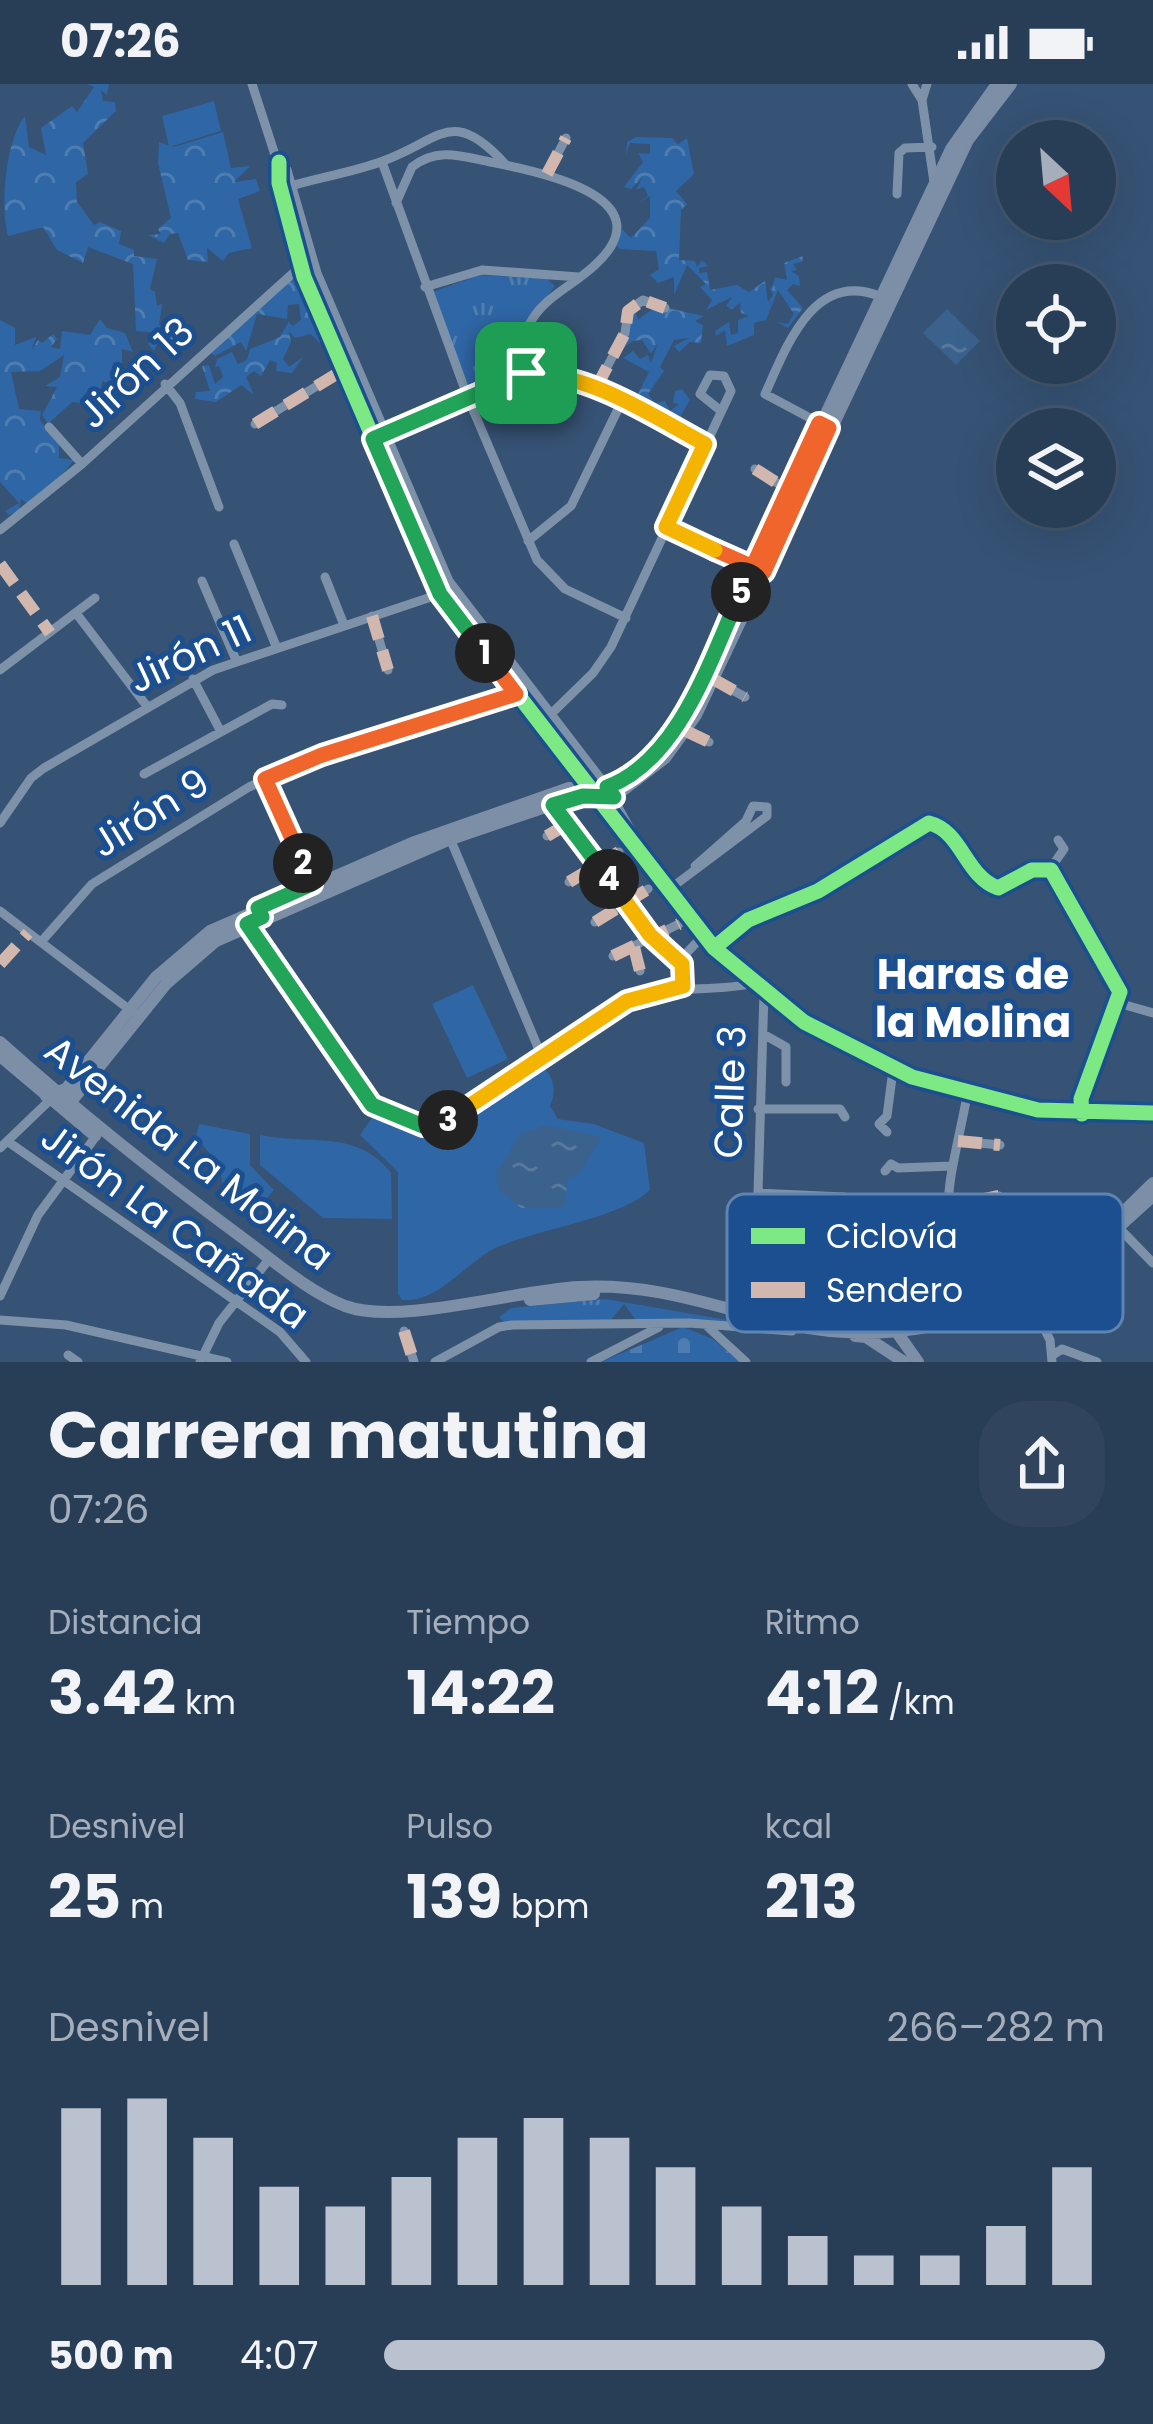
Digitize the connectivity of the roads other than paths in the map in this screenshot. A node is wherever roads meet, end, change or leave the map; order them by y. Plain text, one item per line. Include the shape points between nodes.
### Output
1 (252, 84) edge
2 (913, 84) edge
3 (927, 84) edge
4 (997, 84) edge
5 (1011, 84) edge
6 (922, 100) junction
7 (566, 138) dead end
8 (414, 146) junction
9 (932, 147) junction
10 (422, 159) junction
11 (279, 162) junction
12 (382, 162) junction
13 (506, 165) junction
14 (547, 174) junction
15 (934, 182) junction
16 (290, 186) junction
17 (896, 194) dead end
18 (396, 206) junction
19 (313, 261) junction
20 (299, 266) junction
21 (551, 275) junction
22 (581, 278) junction
23 (425, 286) junction
24 (554, 295) junction
25 (879, 296) junction
26 (665, 308) dead end
27 (343, 370) junction
28 (526, 373) junction
29 (165, 384) junction
30 (596, 388) junction
31 (468, 398) junction
32 (622, 400) junction
33 (721, 411) dead end
34 (255, 424) dead end
35 (824, 426) junction
36 (49, 427) dead end
37 (385, 434) junction
38 (373, 439) junction
39 (705, 444) junction
40 (82, 464) junction
41 (755, 469) dead end
42 (788, 490) junction
43 (219, 507) dead end
44 (666, 527) junction
45 (0, 530) edge
46 (528, 541) junction
47 (234, 544) dead end
48 (758, 569) junction
49 (325, 577) dead end
50 (202, 581) dead end
51 (440, 594) junction
52 (95, 598) dead end
53 (76, 614) junction
54 (372, 616) junction
55 (626, 618) junction
56 (344, 625) junction
57 (276, 646) junction
58 (236, 660) junction
59 (0, 670) edge
60 (388, 670) dead end
61 (193, 679) junction
62 (706, 686) junction
63 (516, 694) junction
64 (745, 697) dead end
65 (146, 705) junction
66 (282, 705) dead end
67 (550, 714) junction
68 (686, 731) junction
69 (221, 732) junction
70 (709, 742) dead end
71 (144, 774) dead end
72 (265, 779) junction
73 (602, 792) junction
74 (0, 796) edge
75 (553, 805) junction
76 (10, 807) junction
77 (0, 823) edge
78 (568, 823) junction
79 (451, 834) junction
80 (547, 836) dead end
81 (728, 840) junction
82 (414, 848) junction
83 (619, 852) dead end
84 (1056, 855) dead end
85 (598, 864) junction
86 (1050, 869) junction
87 (569, 882) dead end
88 (312, 884) junction
89 (648, 889) dead end
90 (667, 891) junction
91 (626, 903) junction
92 (0, 911) edge
93 (260, 912) junction
94 (596, 922) dead end
95 (247, 924) junction
96 (679, 924) dead end
97 (654, 938) junction
98 (40, 942) junction
99 (697, 942) dead end
100 (634, 947) junction
101 (714, 948) junction
102 (613, 956) dead end
103 (679, 961) junction
104 (640, 970) dead end
105 (754, 983) junction
106 (683, 986) junction
107 (764, 992) junction
108 (1118, 1003) junction
109 (136, 1011) junction
110 (1153, 1013) edge
111 (763, 1034) junction
112 (0, 1042) edge
113 (0, 1056) edge
114 (542, 1057) junction
115 (893, 1070) junction
116 (786, 1082) dead end
117 (967, 1096) junction
118 (55, 1098) junction
119 (758, 1109) junction
120 (834, 1113) dead end
121 (1153, 1113) edge
122 (1082, 1114) junction
123 (887, 1116) dead end
124 (97, 1133) junction
125 (958, 1141) junction
126 (2, 1143) edge
127 (1000, 1145) dead end
128 (952, 1166) junction
129 (898, 1168) dead end
130 (63, 1180) junction
131 (1153, 1184) edge
132 (780, 1194) edge
133 (947, 1194) edge
134 (1153, 1196) edge
135 (1123, 1212) edge
136 (1123, 1224) edge
137 (1123, 1232) edge
138 (268, 1260) junction
139 (1153, 1263) edge
140 (0, 1296) edge
141 (236, 1301) junction
142 (493, 1301) junction
143 (727, 1308) edge
144 (727, 1312) edge
145 (0, 1320) edge
146 (670, 1323) junction
147 (500, 1327) junction
148 (618, 1327) junction
149 (708, 1327) junction
150 (727, 1328) edge
151 (404, 1330) dead end
152 (842, 1332) joint
153 (901, 1332) edge
154 (903, 1332) edge
155 (897, 1333) junction
156 (866, 1337) junction
157 (620, 1345) junction
158 (1056, 1356) edge
159 (742, 1358) edge
160 (201, 1360) edge
161 (227, 1362) edge
162 (306, 1362) edge
163 (414, 1362) edge
164 (435, 1362) edge
165 (591, 1362) edge
166 (904, 1362) edge
167 (918, 1362) edge
168 (1097, 1362) edge

1 - 11 street
2 - 6 street
3 - 6 street
4 - 15 main road
5 - 35 main road via 968,140
6 - 9 street
7 - 14 street
8 - 10 street
8 - 12 street
8 - 13 street via 456,129
9 - 15 street
9 - 17 street via 898,153
10 - 13 street via 442,153
10 - 18 street via 403,178
11 - 16 street
11 - 20 street
12 - 16 street
12 - 18 street
13 - 14 street
14 - 22 street via 587,186 614,220 604,257
15 - 25 main road
16 - 19 street
18 - 23 street
19 - 20 street, Jirón 13
19 - 37 street
20 - 27 street
20 - 29 street, Jirón 13
21 - 22 street
21 - 23 street via 482,270
21 - 24 street
22 - 24 street
23 - 31 street
24 - 28 street via 526,332
25 - 35 main road
25 - 35 street via 850,290 811,309 764,396
26 - 30 street via 643,300 628,311
27 - 34 street
27 - 38 street
28 - 30 street
28 - 31 street
29 - 40 street, Jirón 13
29 - 43 street
30 - 32 street
31 - 37 street
31 - 46 street
32 - 39 street
32 - 46 street via 572,506
33 - 39 street
35 - 42 main road
35 - 48 main road
36 - 40 street
37 - 38 street
37 - 67 street via 459,598
38 - 51 street
39 - 44 street
40 - 45 street, Jirón 13
41 - 42 street
42 - 48 main road
44 - 48 street
44 - 55 street
46 - 55 street via 554,580
47 - 57 street
48 - 62 main road
49 - 56 street
50 - 58 street
51 - 54 street, Jirón 11
51 - 63 street
52 - 53 street
53 - 59 street
53 - 65 street
54 - 56 street, Jirón 11
54 - 60 street
55 - 67 street via 593,673
56 - 57 street, Jirón 11
57 - 58 street, Jirón 11
58 - 61 street, Jirón 11
61 - 65 street, Jirón 11
61 - 69 street
62 - 64 street
62 - 68 main road
62 - 73 main road via 650,756
63 - 72 street, Jirón 9
63 - 73 street
65 - 76 street, Jirón 11 via 31,778
66 - 69 street
67 - 73 street
68 - 70 street
68 - 73 main road via 643,779
69 - 71 street
72 - 88 street
72 - 98 street, Jirón 9 via 92,884
73 - 75 main road
73 - 79 main road
73 - 90 street
74 - 76 street
75 - 78 street
75 - 79 main road
76 - 77 street, Jirón 11
78 - 80 street
78 - 85 street
79 - 82 main road
79 - 114 street
81 - 81 street via 767,816 767,807 753,806
81 - 90 street
82 - 88 main road
82 - 93 main road
83 - 85 street
84 - 86 street
85 - 87 street
85 - 91 street
86 - 101 street via 998,888 977,876 947,830 928,823 818,891 748,920
86 - 108 street via 1114,974
88 - 93 main road
89 - 91 street
90 - 101 street
91 - 94 street
91 - 97 street
92 - 98 street
93 - 95 main road
93 - 109 main road via 192,944
95 - 109 main road via 199,953
95 - 114 street via 379,1111 423,1126 453,1118
96 - 97 street
97 - 100 street
97 - 103 street
98 - 109 street
99 - 103 street
100 - 102 street
100 - 104 street
101 - 105 street
103 - 106 street
105 - 106 street
105 - 107 street
106 - 114 street via 627,1001
107 - 111 street, Calle 3
107 - 115 street
108 - 110 street
108 - 122 street
109 - 118 main road
111 - 116 street via 786,1047
111 - 119 street, Calle 3
112 - 118 main road, Avenida La Molina
113 - 118 main road, Avenida La Molina
115 - 117 street
115 - 123 street
117 - 122 street
117 - 125 street
118 - 124 main road, Avenida La Molina
118 - 126 street
119 - 120 street
119 - 132 street, Calle 3 via 758,1193
121 - 122 street
124 - 130 street
124 - 138 main road, Avenida La Molina
125 - 127 street
125 - 128 street
126 - 130 street, Jirón La Cañada
128 - 129 street
128 - 133 street
130 - 140 street
130 - 141 street, Jirón La Cañada
131 - 135 main road, Avenida La Molina
134 - 136 main road, Avenida La Molina
137 - 139 street
138 - 141 street
138 - 142 main road, Avenida La Molina via 324,1304 363,1319
141 - 160 street
141 - 162 street, Jirón La Cañada
142 - 143 main road, Avenida La Molina via 580,1287 652,1289
142 - 144 main road, Avenida La Molina via 628,1295
142 - 147 street
145 - 160 street via 66,1325
146 - 148 street
146 - 149 street
146 - 157 street
147 - 148 street
147 - 164 street
148 - 157 street
149 - 150 street
149 - 159 street
151 - 163 street
152 - 155 main road, Avenida La Molina
152 - 156 main road, Avenida La Molina
153 - 155 main road, Avenida La Molina
154 - 155 main road, Avenida La Molina
155 - 156 main road, Avenida La Molina
155 - 167 main road
156 - 166 main road
157 - 165 street
158 - 168 street
160 - 161 street

